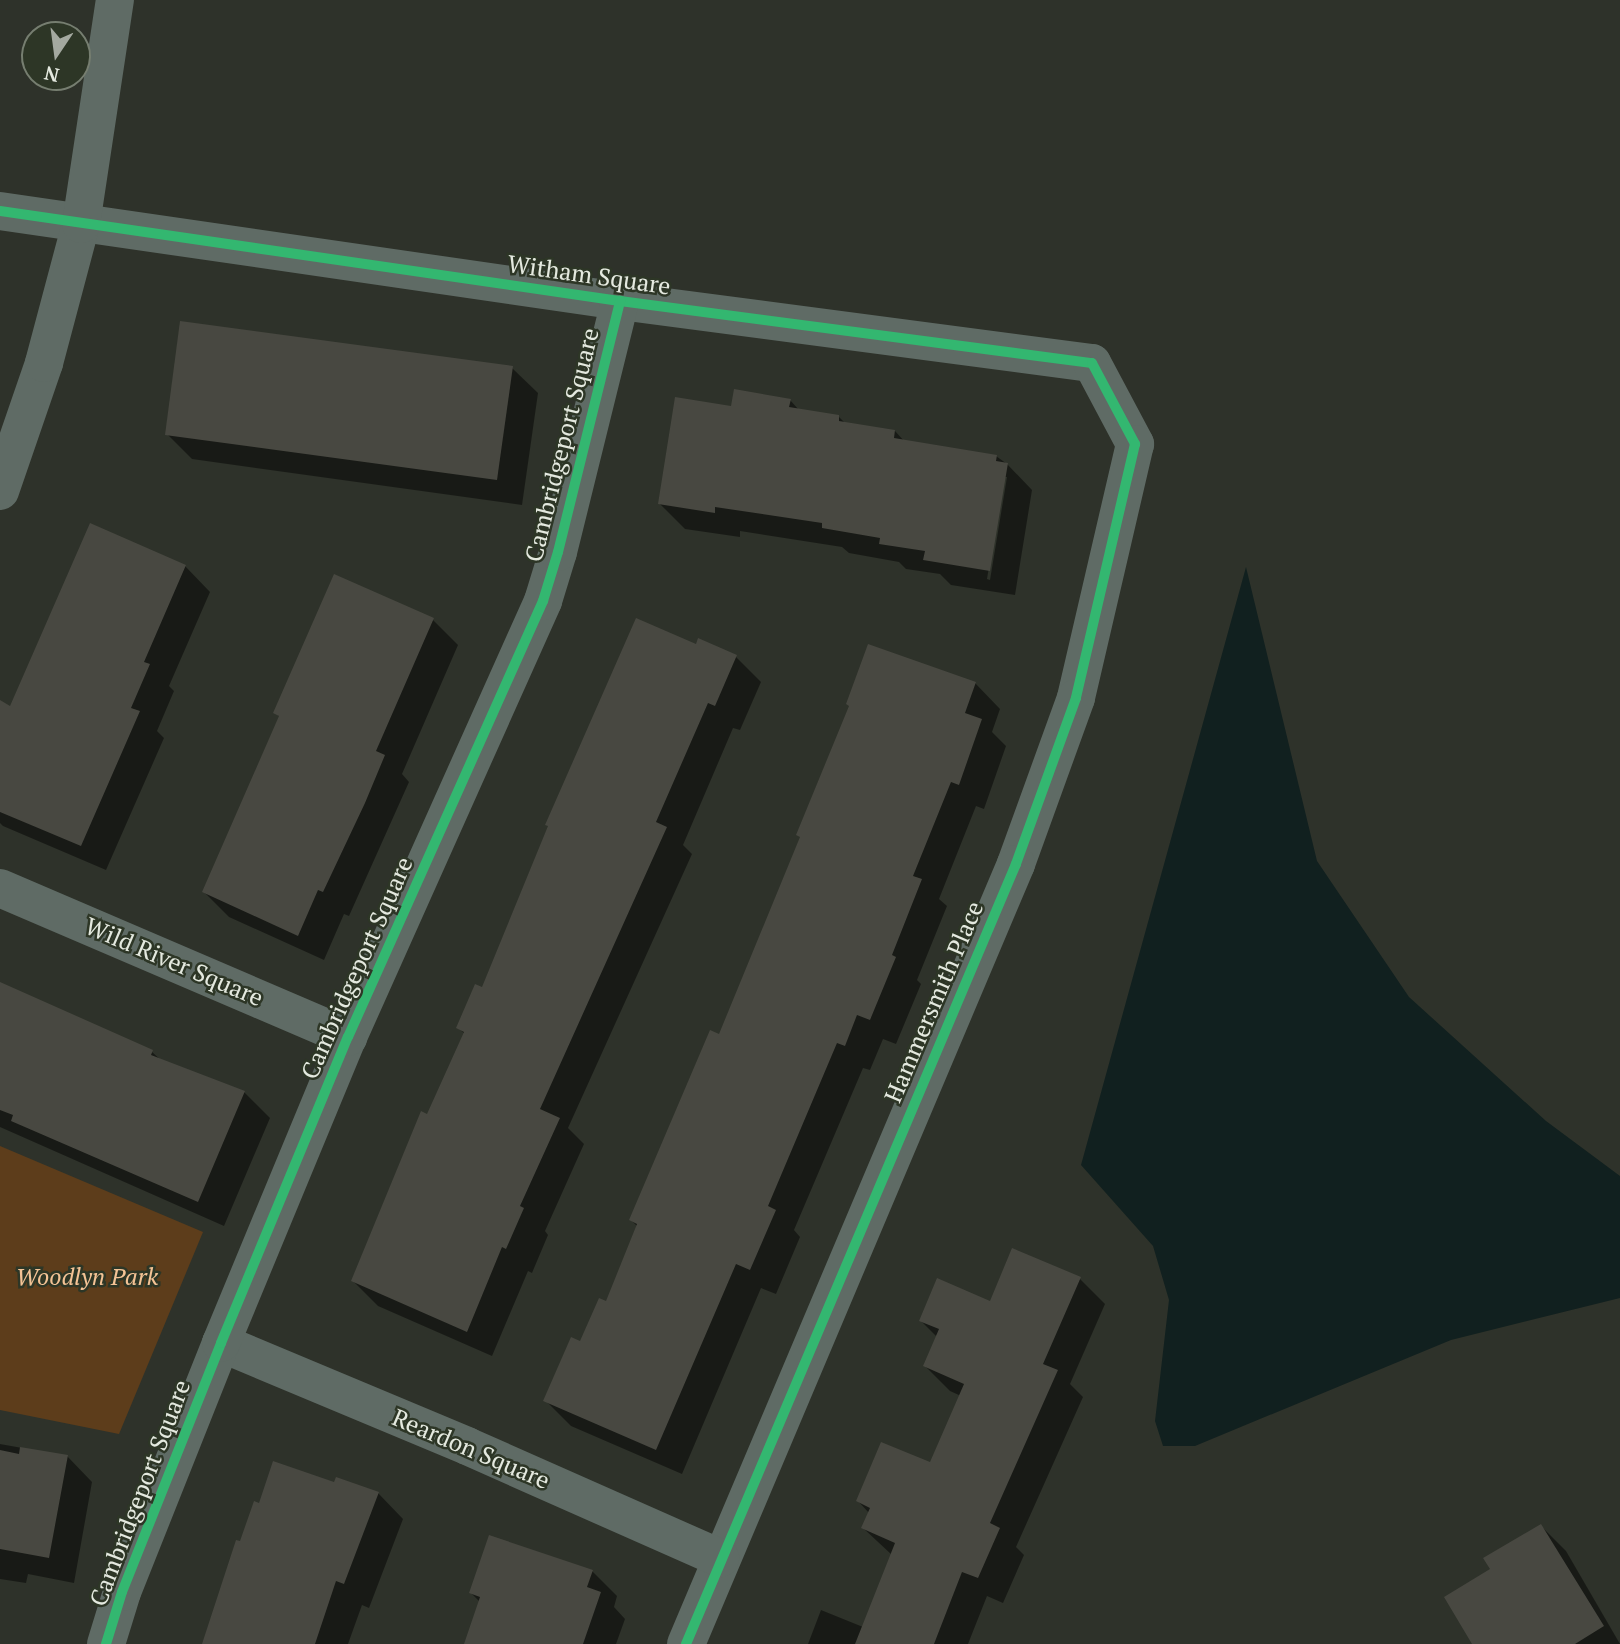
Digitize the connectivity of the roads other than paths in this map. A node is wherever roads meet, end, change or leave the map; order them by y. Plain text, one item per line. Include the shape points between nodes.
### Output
1 (115, 0) edge
2 (0, 211) edge
3 (80, 224) junction
4 (620, 301) junction
5 (1092, 363) joint
6 (0, 491) edge
7 (0, 888) edge
8 (348, 1037) junction
9 (221, 1343) junction
10 (720, 1558) junction
11 (106, 1644) edge
12 (686, 1644) edge

1 - 3 street
2 - 3 street, Witham Square
3 - 4 street, Witham Square
3 - 6 street via 44,363
4 - 5 street, Witham Square
4 - 8 street, Cambridgeport Square via 543,601
5 - 10 street, Hammersmith Place via 1135,444 1076,698 1016,864
7 - 8 street, Wild River Square
8 - 9 street, Cambridgeport Square
9 - 10 street, Reardon Square
9 - 11 street, Cambridgeport Square via 122,1592
10 - 12 street, Hammersmith Place

